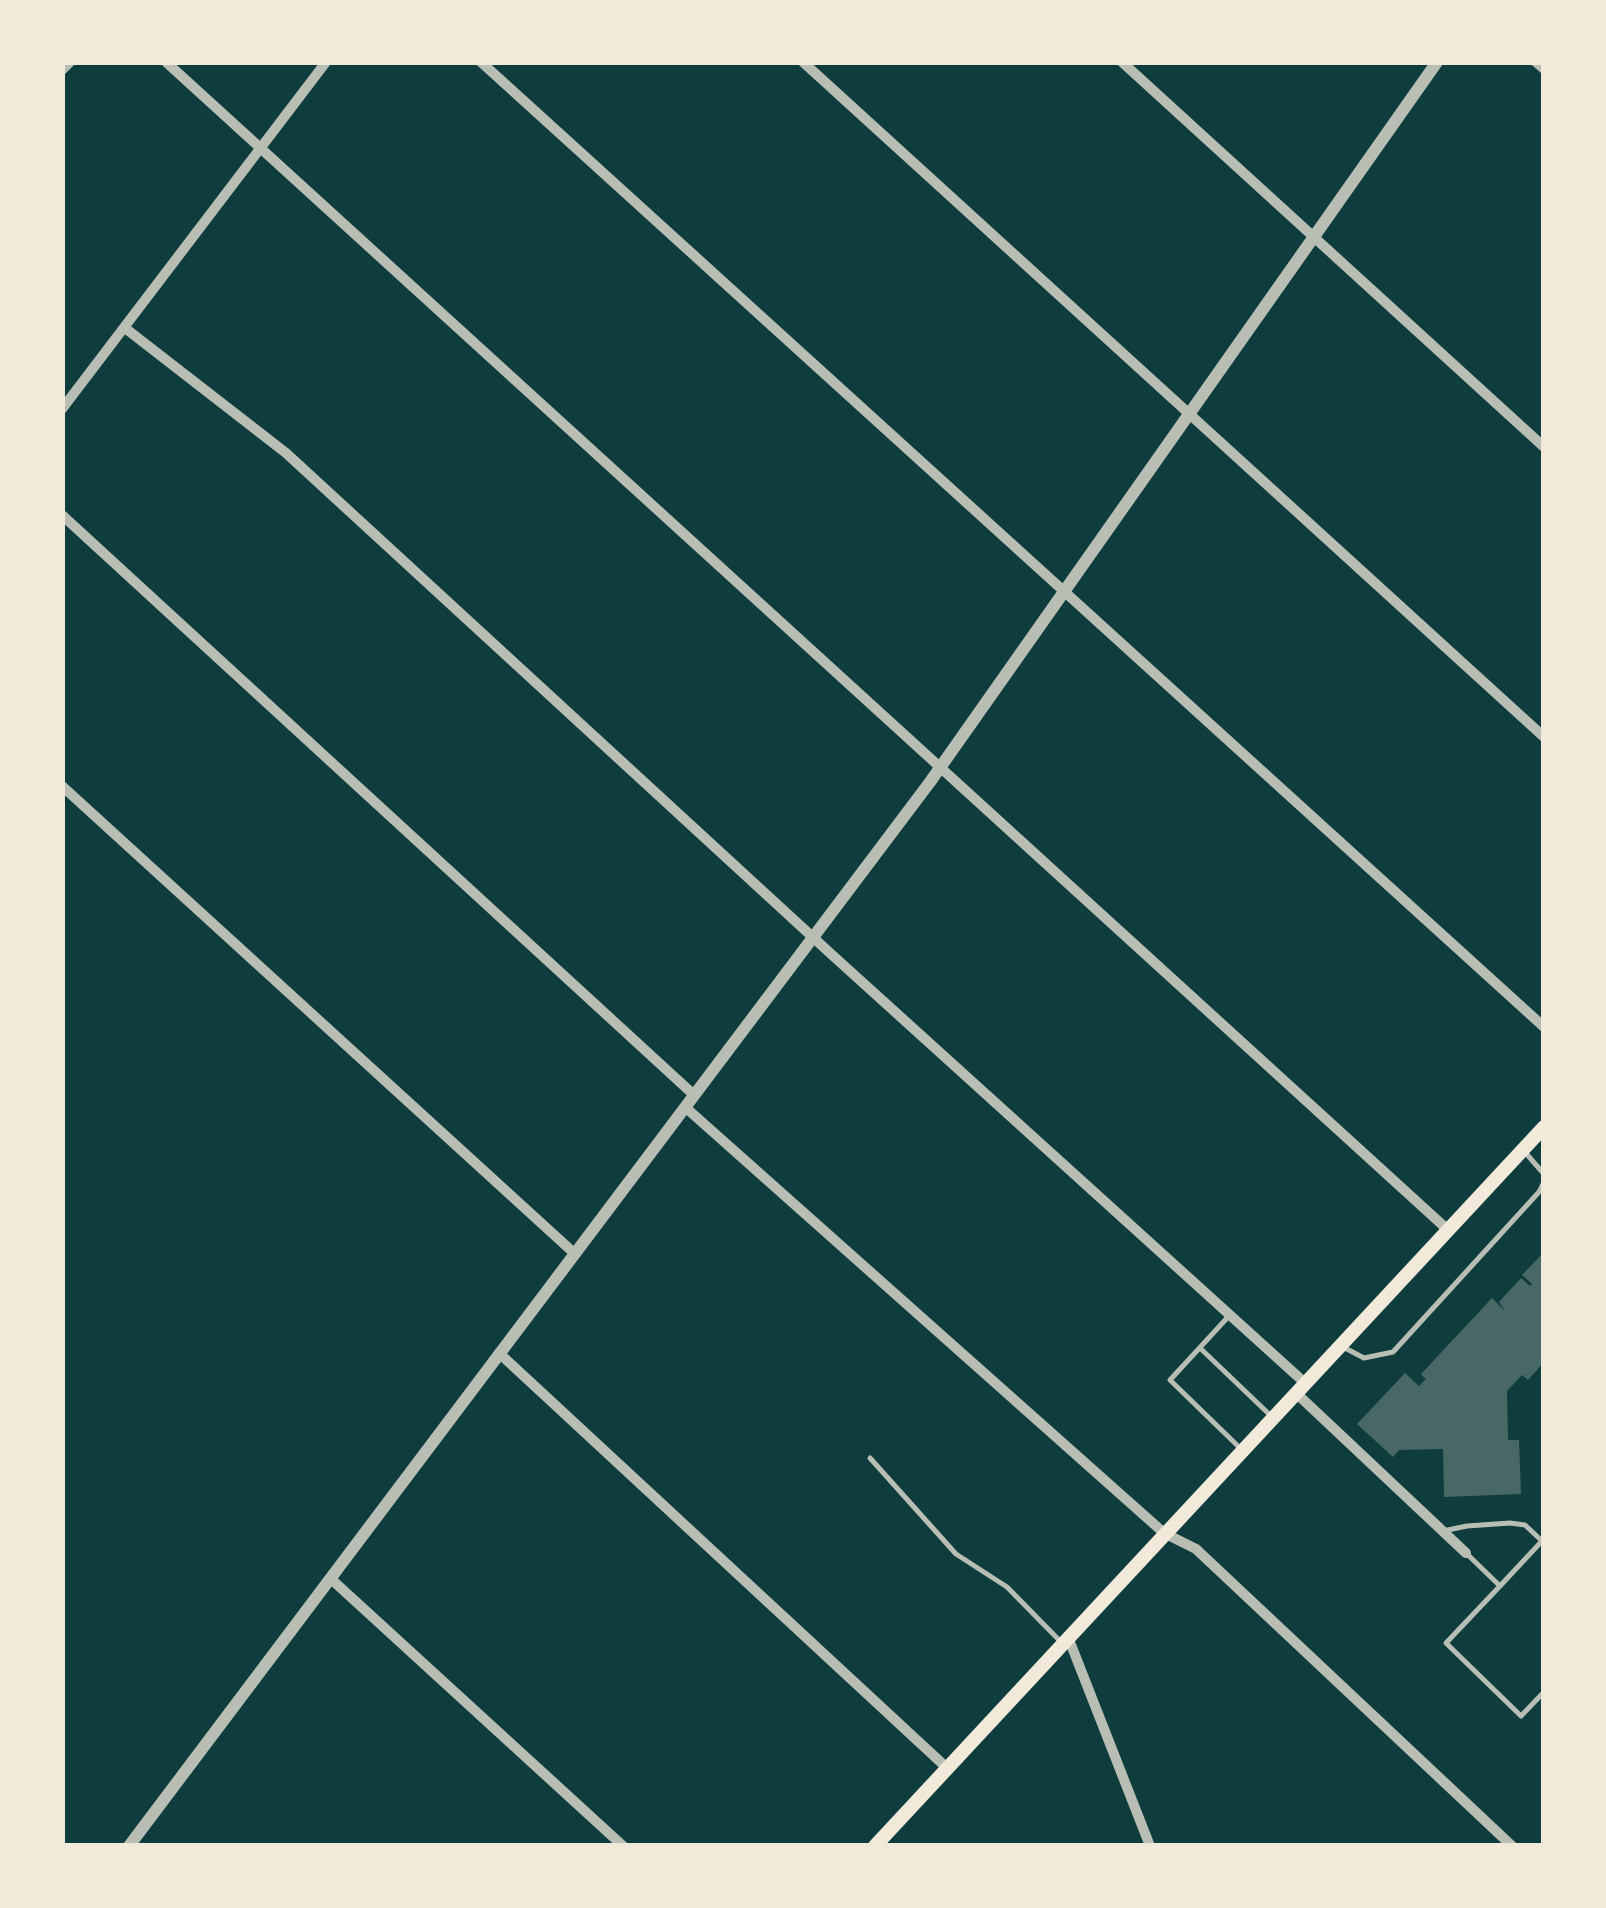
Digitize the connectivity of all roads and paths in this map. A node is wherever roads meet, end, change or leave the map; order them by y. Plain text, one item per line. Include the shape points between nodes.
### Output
1 (70, 62) edge
2 (166, 62) edge
3 (326, 62) edge
4 (481, 62) edge
5 (803, 62) edge
6 (1122, 62) edge
7 (1437, 62) edge
8 (1536, 62) edge
9 (62, 70) edge
10 (1544, 70) edge
11 (261, 149) junction
12 (1315, 239) junction
13 (125, 328) junction
14 (62, 410) edge
15 (1189, 416) junction
16 (1544, 447) edge
17 (62, 515) edge
18 (1064, 590) junction
19 (1544, 737) edge
20 (940, 768) junction
21 (62, 786) edge
22 (813, 937) junction
23 (1544, 1026) edge
24 (694, 1094) junction
25 (685, 1107) junction
26 (1544, 1128) edge
27 (1522, 1150) junction
28 (1544, 1174) edge
29 (1544, 1182) edge
30 (1448, 1230) junction
31 (574, 1253) junction
32 (1230, 1314) junction
33 (1340, 1345) junction
34 (1200, 1348) junction
35 (500, 1353) junction
36 (1300, 1388) junction
37 (1273, 1418) junction
38 (1242, 1450) junction
39 (870, 1458) dead end
40 (1443, 1532) junction
41 (1164, 1533) junction
42 (1543, 1541) edge
43 (1466, 1553) joint
44 (330, 1578) junction
45 (1500, 1586) junction
46 (1065, 1640) junction
47 (1544, 1692) edge
48 (947, 1768) junction
49 (879, 1844) edge
50 (129, 1846) edge
51 (623, 1846) edge
52 (1150, 1846) edge
53 (1512, 1846) edge

1 - 9 street
2 - 11 street
3 - 11 street
4 - 18 street
5 - 15 street
6 - 12 street
7 - 12 street
8 - 10 street
11 - 13 street
11 - 20 street
12 - 15 street
12 - 16 street
13 - 14 street
13 - 22 street via 286,453
15 - 18 street
15 - 19 street
17 - 24 street
18 - 20 street
18 - 23 street
20 - 22 street
20 - 30 street
21 - 31 street
22 - 24 street
22 - 32 street
24 - 25 street
25 - 31 street
25 - 41 street
26 - 27 main road
27 - 28 lane
27 - 30 main road
29 - 33 lane via 1393,1352 1364,1358
30 - 33 main road
31 - 35 street
32 - 34 lane
32 - 36 street
33 - 36 main road
34 - 37 lane
34 - 38 lane via 1170,1380
35 - 44 street
35 - 48 street
36 - 37 main road
36 - 40 street
37 - 38 main road
38 - 41 main road
39 - 46 lane via 956,1554 1006,1587
40 - 42 lane via 1510,1523 1525,1525
40 - 43 street
41 - 46 main road
41 - 53 street via 1196,1549
42 - 45 lane
43 - 45 lane
44 - 50 street
44 - 51 street
45 - 47 lane via 1446,1643 1521,1716
46 - 48 main road
46 - 52 street
48 - 49 main road

